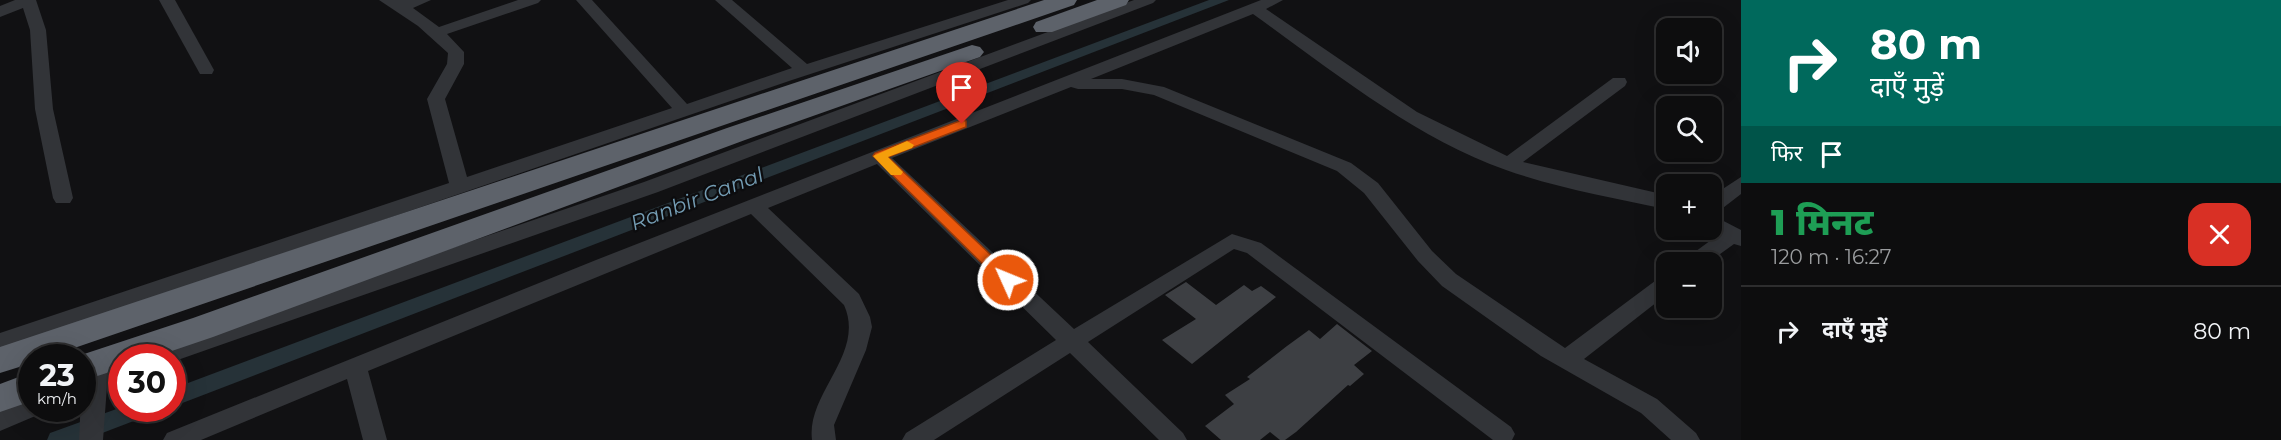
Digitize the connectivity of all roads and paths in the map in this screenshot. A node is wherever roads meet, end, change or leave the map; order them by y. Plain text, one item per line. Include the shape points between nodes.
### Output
1 (28, 0) edge
2 (167, 0) edge
3 (423, 0) edge
4 (533, 0) edge
5 (585, 0) edge
6 (723, 0) edge
7 (1023, 0) edge
8 (1066, 0) edge
9 (1118, 0) edge
10 (1148, 0) edge
11 (1275, 0) edge
12 (394, 3) edge
13 (1255, 8) junction
14 (0, 12) edge
15 (436, 33) junction
16 (206, 70) dead end
17 (804, 70) junction
18 (1619, 82) dead end
19 (1066, 84) junction
20 (684, 111) junction
21 (879, 156) junction
22 (1509, 164) junction
23 (1741, 184) edge
24 (460, 187) junction
25 (63, 198) dead end
26 (1722, 198) edge
27 (1656, 200) edge
28 (754, 206) junction
29 (1722, 228) edge
30 (1737, 236) edge
31 (1711, 252) edge
32 (1656, 292) edge
33 (0, 342) edge
34 (1072, 342) junction
35 (186, 348) edge
36 (0, 360) edge
37 (1566, 360) junction
38 (355, 366) junction
39 (96, 381) edge
40 (18, 391) edge
41 (0, 398) edge
42 (18, 413) edge
43 (0, 421) edge
44 (90, 422) edge
45 (217, 431) edge
46 (1503, 434) dead end
47 (91, 440) edge
48 (176, 440) edge
49 (375, 440) edge
50 (824, 440) edge
51 (914, 440) edge
52 (1175, 440) edge
53 (1688, 440) edge

1 - 14 street
1 - 25 street via 38,30 44,109
2 - 16 street
3 - 12 street
4 - 15 street
5 - 20 street
6 - 17 street
7 - 17 street
8 - 36 highway
9 - 39 highway via 202,328
10 - 35 street via 651,187
11 - 13 street
12 - 15 street
13 - 19 street
13 - 22 street via 1395,104
15 - 24 street via 458,58 436,99
17 - 20 street
18 - 22 street
19 - 21 street
19 - 37 street via 1122,84 1158,91 1344,167 1371,188 1449,280
20 - 24 street
21 - 28 street
21 - 34 street
22 - 27 street
23 - 26 street
24 - 33 street
28 - 38 street
28 - 50 street via 852,300 858,313 861,326 857,344 826,413 822,425
29 - 30 street
30 - 31 street
32 - 37 street
34 - 46 street via 1225,243 1237,241 1254,248
34 - 51 street
34 - 52 street
37 - 53 street via 1649,406
38 - 45 street
38 - 49 street
40 - 41 highway
42 - 43 street
44 - 47 street
45 - 48 street

